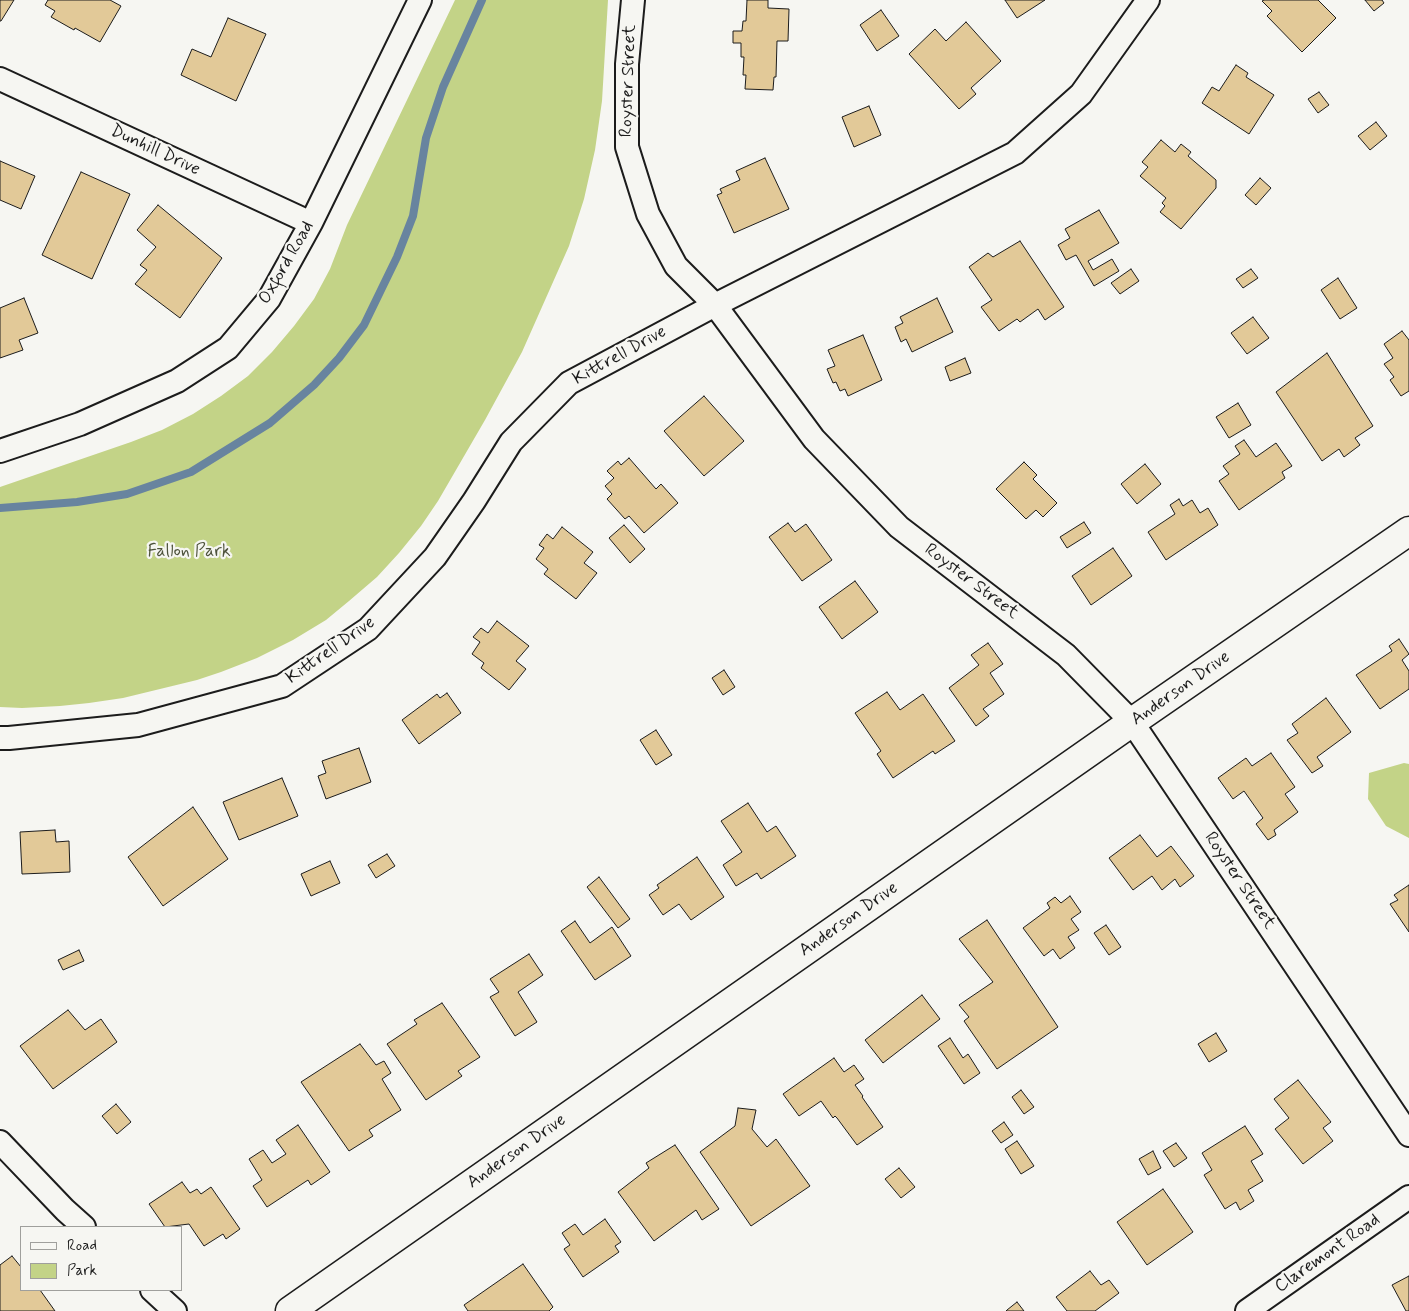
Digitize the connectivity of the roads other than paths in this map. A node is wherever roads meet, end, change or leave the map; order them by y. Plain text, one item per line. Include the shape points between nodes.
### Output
1 (420, 0) edge
2 (633, 0) edge
3 (1148, 0) edge
4 (0, 79) edge
5 (310, 223) junction
6 (714, 305) junction
7 (0, 450) edge
8 (1409, 531) edge
9 (1132, 722) junction
10 (0, 738) edge
11 (1409, 1135) edge
12 (0, 1142) edge
13 (1409, 1197) edge
14 (83, 1226) edge
15 (153, 1291) edge
16 (175, 1311) edge
17 (290, 1311) edge
18 (1247, 1311) edge

1 - 5 street, Oxford Road
2 - 6 street, Royster Street via 627,64 627,147 648,214 676,266
3 - 6 street, Kittrell Drive via 1081,94 1015,153
4 - 5 street, Dunhill Drive
5 - 7 street, Oxford Road via 269,299 228,348 177,381 80,424
6 - 9 street, Royster Street via 814,439 899,527 1066,655
6 - 10 street, Kittrell Drive via 569,383 511,442 435,557 368,629 282,686 138,725
8 - 9 street, Anderson Drive
9 - 11 street, Royster Street
9 - 17 street, Anderson Drive
12 - 14 street
13 - 18 street, Claremont Road
15 - 16 street

